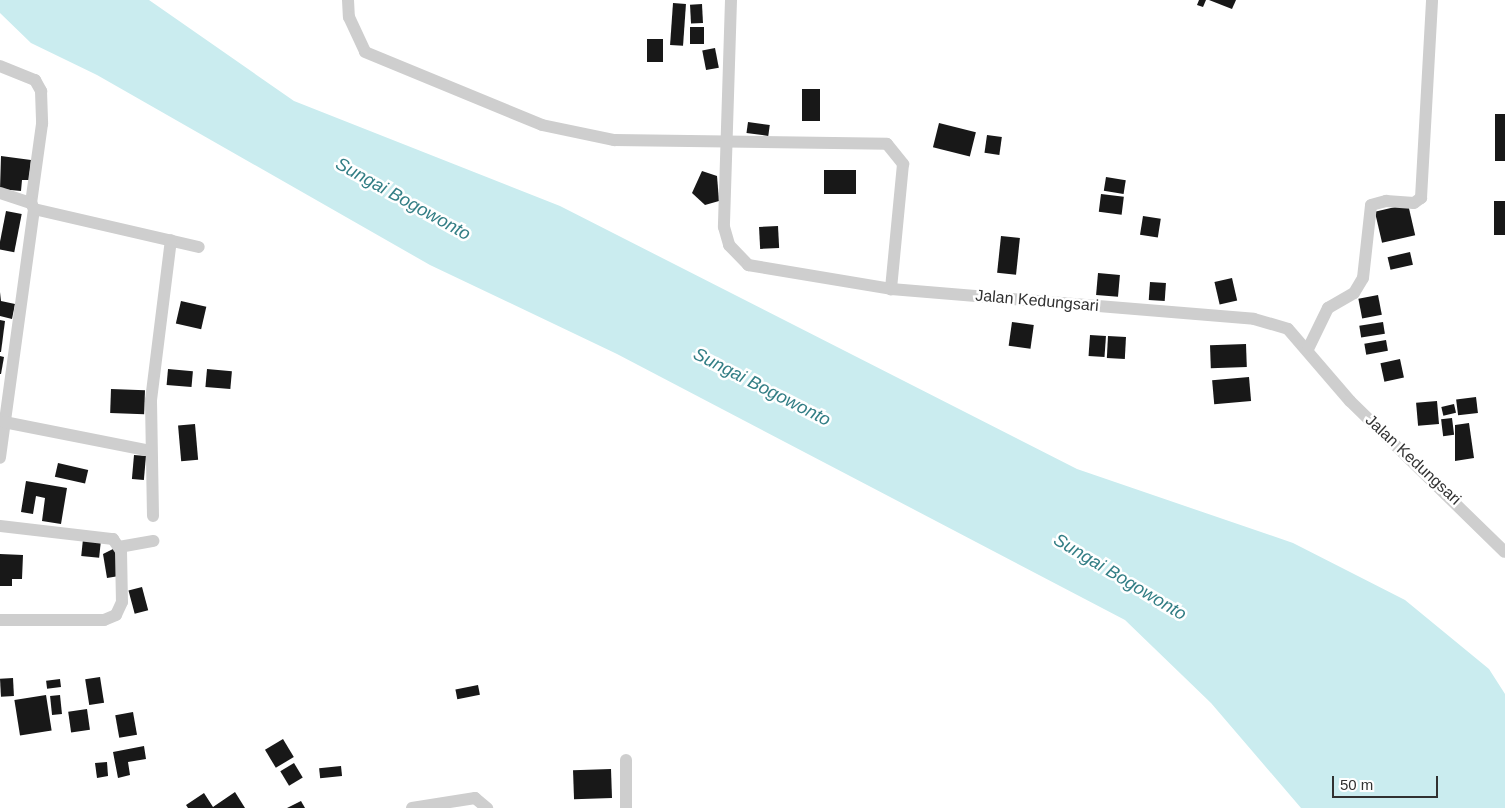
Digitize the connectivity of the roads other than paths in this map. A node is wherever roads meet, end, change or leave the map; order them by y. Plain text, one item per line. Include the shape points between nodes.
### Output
1 (348, 0) edge
2 (731, 0) edge
3 (1432, 0) edge
4 (0, 66) edge
5 (726, 141) junction
6 (0, 193) edge
7 (32, 206) junction
8 (171, 240) junction
9 (199, 247) dead end
10 (891, 289) junction
11 (1308, 349) junction
12 (4, 422) junction
13 (150, 451) junction
14 (0, 458) edge
15 (154, 516) dead end
16 (0, 526) edge
17 (153, 541) dead end
18 (119, 547) junction
19 (1505, 552) edge
20 (0, 620) edge
21 (626, 760) dead end
22 (412, 808) edge
23 (487, 808) edge
24 (626, 808) edge

1 - 5 street via 349,16 366,52 542,124 614,140
2 - 5 street, Jalan Kedungsari
3 - 11 street via 1421,198 1414,203 1386,201 1371,205 1363,278 1354,293 1328,308
4 - 7 street via 35,80 41,91 42,124
5 - 10 street, Jalan Kedungsari via 724,227 729,245 748,265
5 - 10 street via 858,140 891,146 903,164
6 - 7 street
7 - 8 street
7 - 12 street
8 - 9 street
8 - 13 street via 154,366
10 - 11 street, Jalan Kedungsari via 1254,319 1288,329
11 - 19 street, Jalan Kedungsari via 1350,400
12 - 13 street
12 - 14 street
13 - 15 street
16 - 18 street via 97,534 113,539
17 - 18 street
18 - 20 street via 122,602 116,615 85,622
21 - 24 street
22 - 23 street via 476,798

